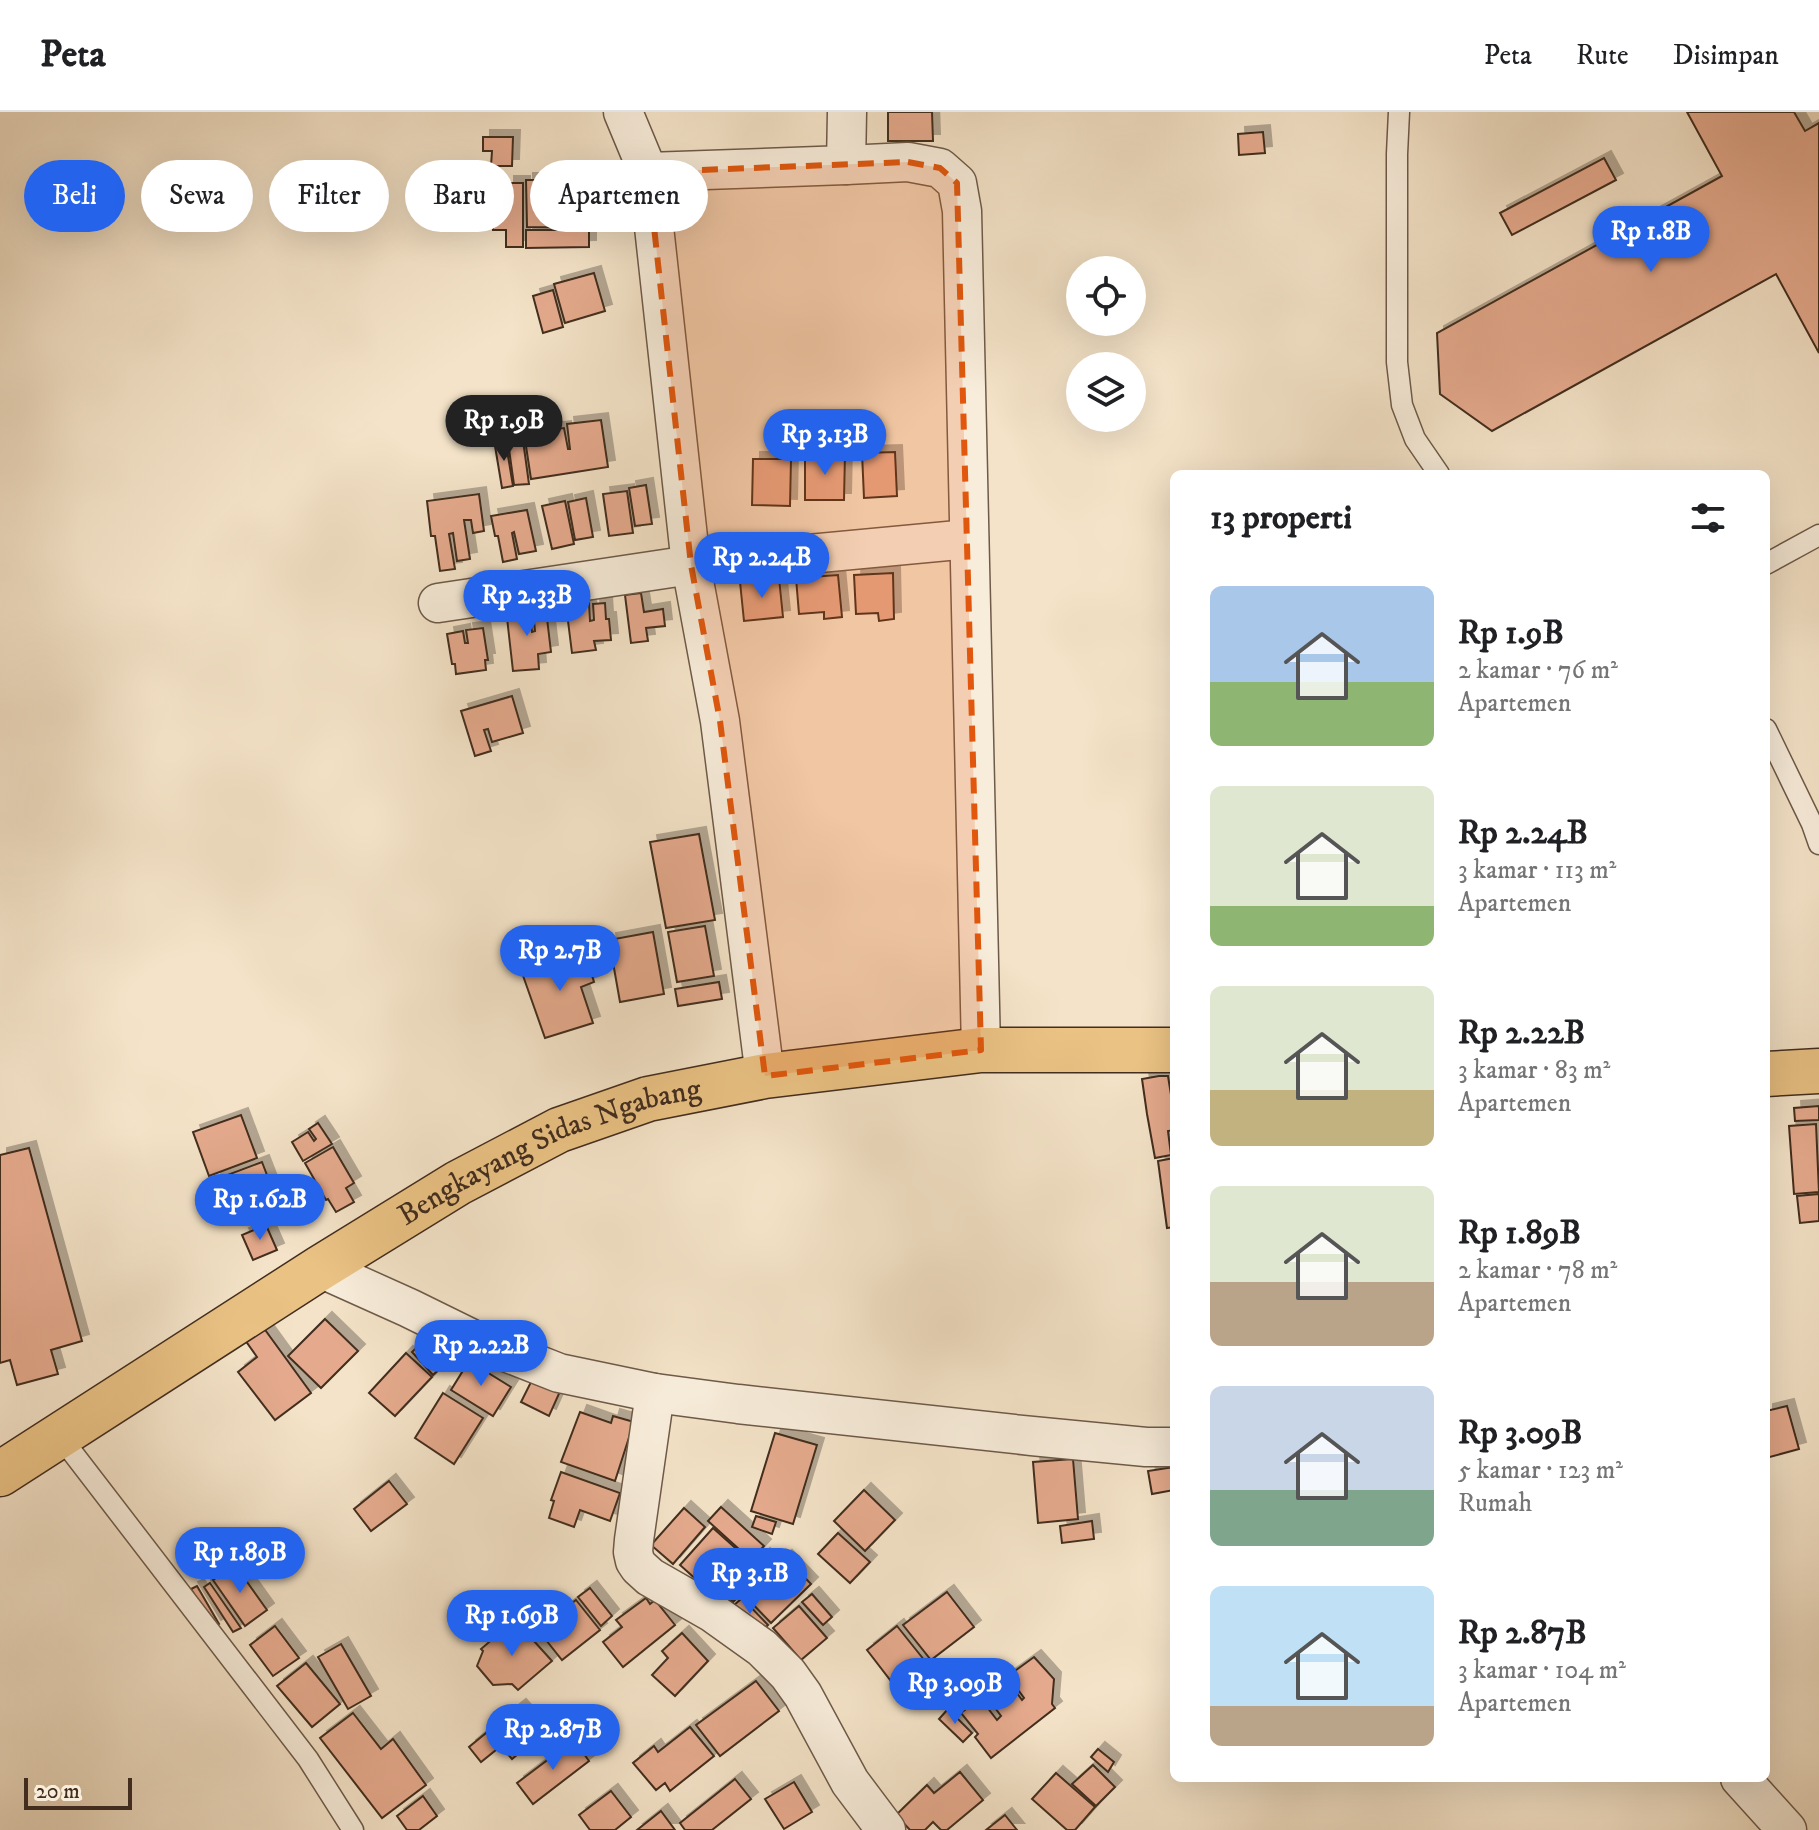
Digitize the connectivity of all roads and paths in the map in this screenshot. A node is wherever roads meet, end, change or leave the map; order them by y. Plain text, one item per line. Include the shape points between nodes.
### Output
1 (623, 112) edge
2 (847, 112) edge
3 (1399, 112) edge
4 (643, 160) edge
5 (846, 165) junction
6 (708, 170) edge
7 (655, 232) edge
8 (1436, 470) edge
9 (1819, 535) edge
10 (969, 539) junction
11 (1770, 562) edge
12 (691, 565) junction
13 (438, 603) dead end
14 (1770, 737) edge
15 (1819, 844) edge
16 (981, 1050) junction
17 (1170, 1050) edge
18 (1819, 1071) edge
19 (1770, 1074) edge
20 (765, 1076) junction
21 (320, 1268) junction
22 (655, 1393) junction
23 (59, 1435) junction
24 (1170, 1447) edge
25 (0, 1474) edge
26 (1744, 1782) edge
27 (353, 1830) edge
28 (886, 1830) edge
29 (1787, 1830) edge

1 - 4 street
2 - 5 street
3 - 8 lane via 1397,362 1402,405 1415,439
5 - 6 street
5 - 10 street via 908,162 940,168 957,183 962,211
7 - 12 street
9 - 11 lane
10 - 12 street
10 - 16 street
12 - 13 street
12 - 20 street via 720,721
14 - 15 lane
16 - 17 highway, Bengkayang Sidas Ngabang
16 - 20 highway, Bengkayang Sidas Ngabang
18 - 19 highway
20 - 21 highway, Bengkayang Sidas Ngabang via 648,1099 559,1130 458,1183
21 - 22 street via 559,1373
21 - 23 highway, Bengkayang Sidas Ngabang
22 - 24 street
22 - 28 street via 635,1561 650,1577 762,1648 788,1674 850,1782
23 - 25 highway, Bengkayang Sidas Ngabang
23 - 27 lane via 308,1759
26 - 29 street

